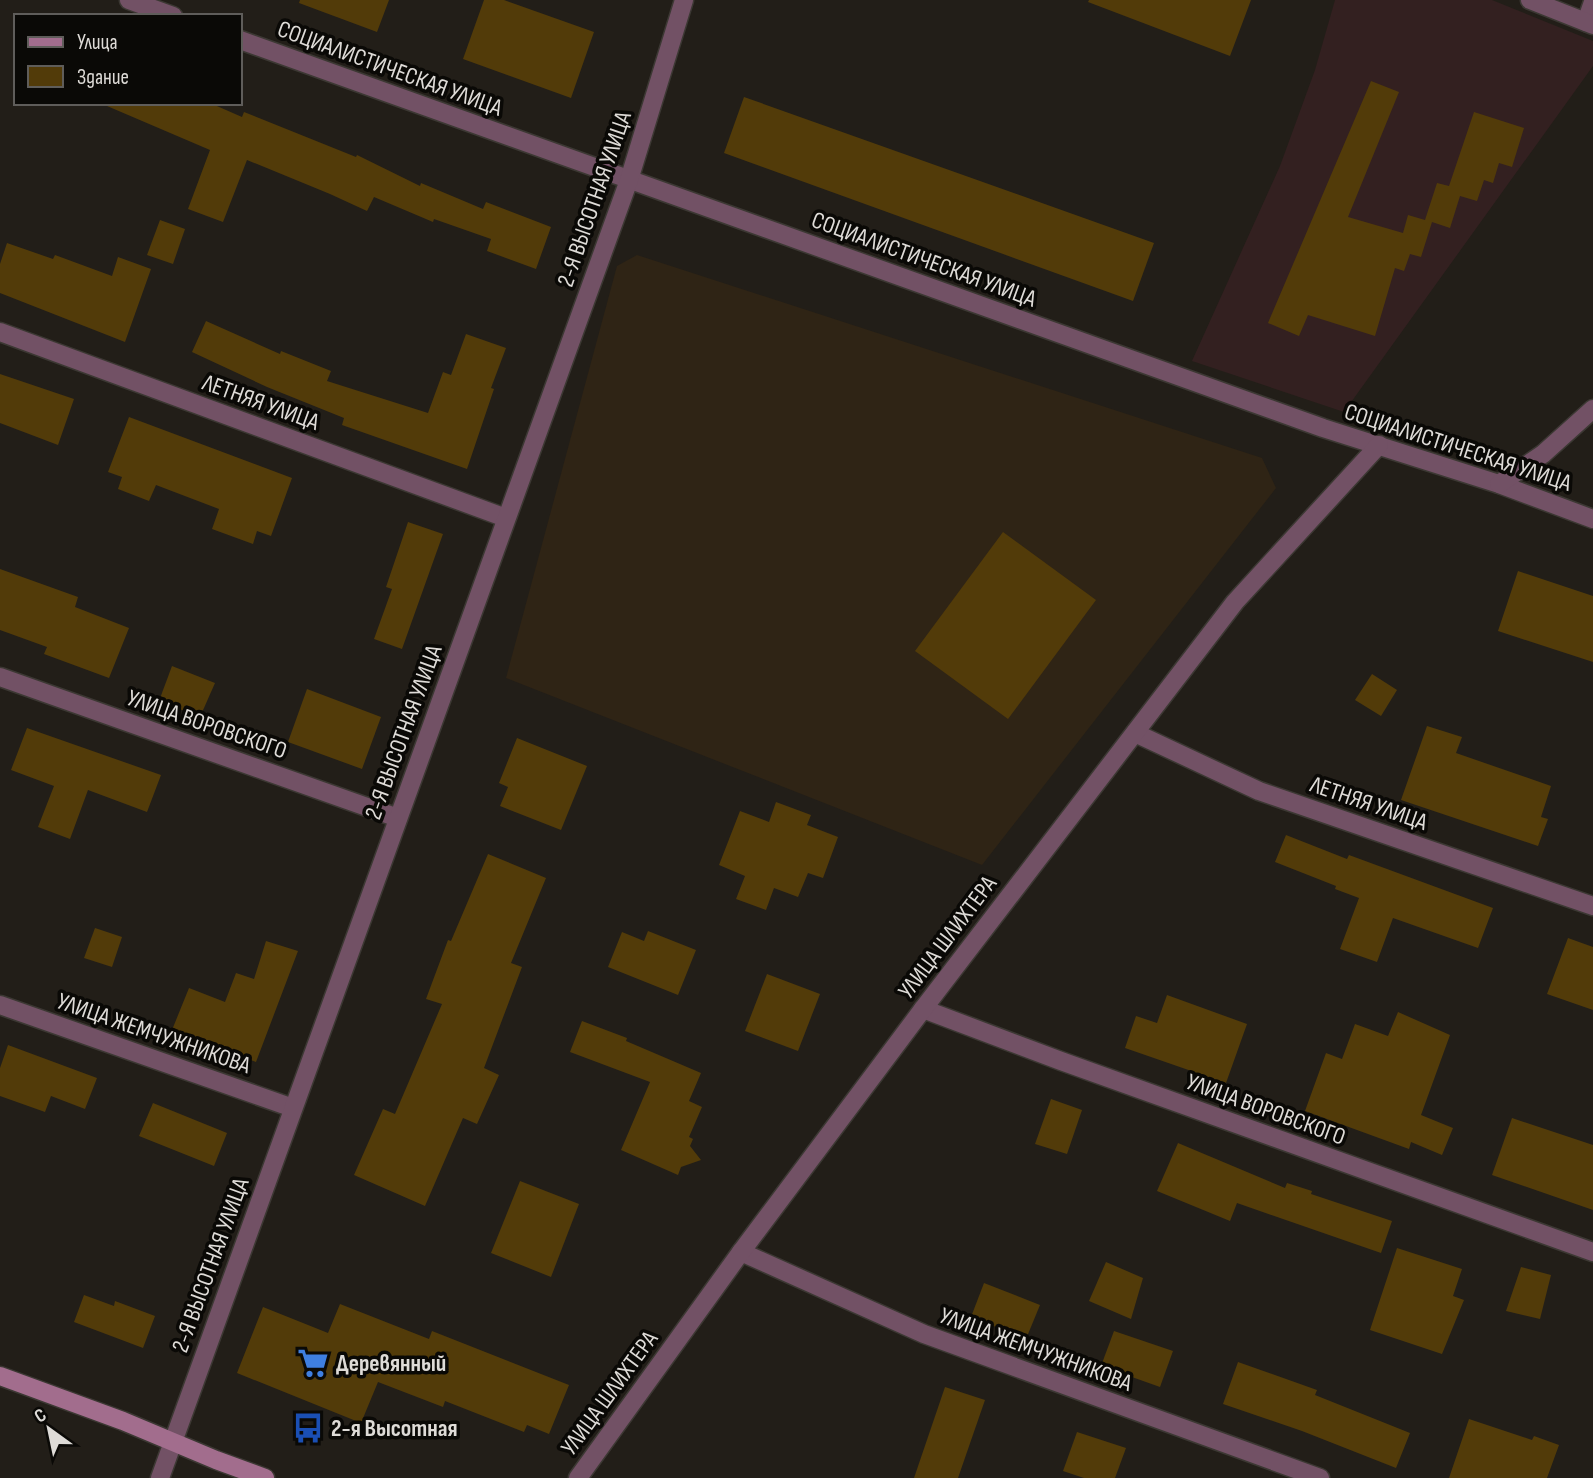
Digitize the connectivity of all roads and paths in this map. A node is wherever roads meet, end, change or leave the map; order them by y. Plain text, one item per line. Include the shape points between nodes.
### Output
1 (129, 0) edge
2 (684, 0) edge
3 (1530, 0) edge
4 (1593, 2) edge
5 (168, 14) edge
6 (1589, 24) edge
7 (242, 41) edge
8 (629, 180) junction
9 (0, 332) edge
10 (1593, 409) edge
11 (1379, 445) junction
12 (1499, 484) junction
13 (506, 518) junction
14 (1593, 519) edge
15 (0, 677) edge
16 (1135, 733) junction
17 (398, 818) junction
18 (1593, 906) edge
19 (0, 1005) edge
20 (923, 1009) junction
21 (293, 1108) junction
22 (741, 1252) junction
23 (1593, 1252) edge
24 (0, 1376) edge
25 (172, 1441) junction
26 (160, 1478) edge
27 (265, 1478) edge
28 (578, 1478) edge
29 (1320, 1478) edge

1 - 5 street
2 - 8 street, 2-Я ВЫСОТНАЯ УЛИЦА
3 - 6 street
4 - 6 street
7 - 8 street, СОЦИАЛИСТИЧЕСКАЯ УЛИЦА
8 - 11 street, СОЦИАЛИСТИЧЕСКАЯ УЛИЦА
8 - 13 street, 2-Я ВЫСОТНАЯ УЛИЦА
9 - 13 street, ЛЕТНЯЯ УЛИЦА
10 - 12 street via 1543,454
11 - 12 street, СОЦИАЛИСТИЧЕСКАЯ УЛИЦА
11 - 16 street, УЛИЦА ШЛИХТЕРА via 1235,602
12 - 14 street, СОЦИАЛИСТИЧЕСКАЯ УЛИЦА
13 - 17 street, 2-Я ВЫСОТНАЯ УЛИЦА
15 - 17 street, УЛИЦА ВОРОВСКОГО
16 - 18 street, ЛЕТНЯЯ УЛИЦА via 1259,791
16 - 20 street, УЛИЦА ШЛИХТЕРА
17 - 21 street, 2-Я ВЫСОТНАЯ УЛИЦА
19 - 21 street, УЛИЦА ЖЕМЧУЖНИКОВА
20 - 22 street, УЛИЦА ШЛИХТЕРА
20 - 23 street, УЛИЦА ВОРОВСКОГО
21 - 25 street, 2-Я ВЫСОТНАЯ УЛИЦА
22 - 28 street, УЛИЦА ШЛИХТЕРА
22 - 29 street, УЛИЦА ЖЕМЧУЖНИКОВА via 923,1334
24 - 25 main road
25 - 26 street, 2-Я ВЫСОТНАЯ УЛИЦА
25 - 27 main road

